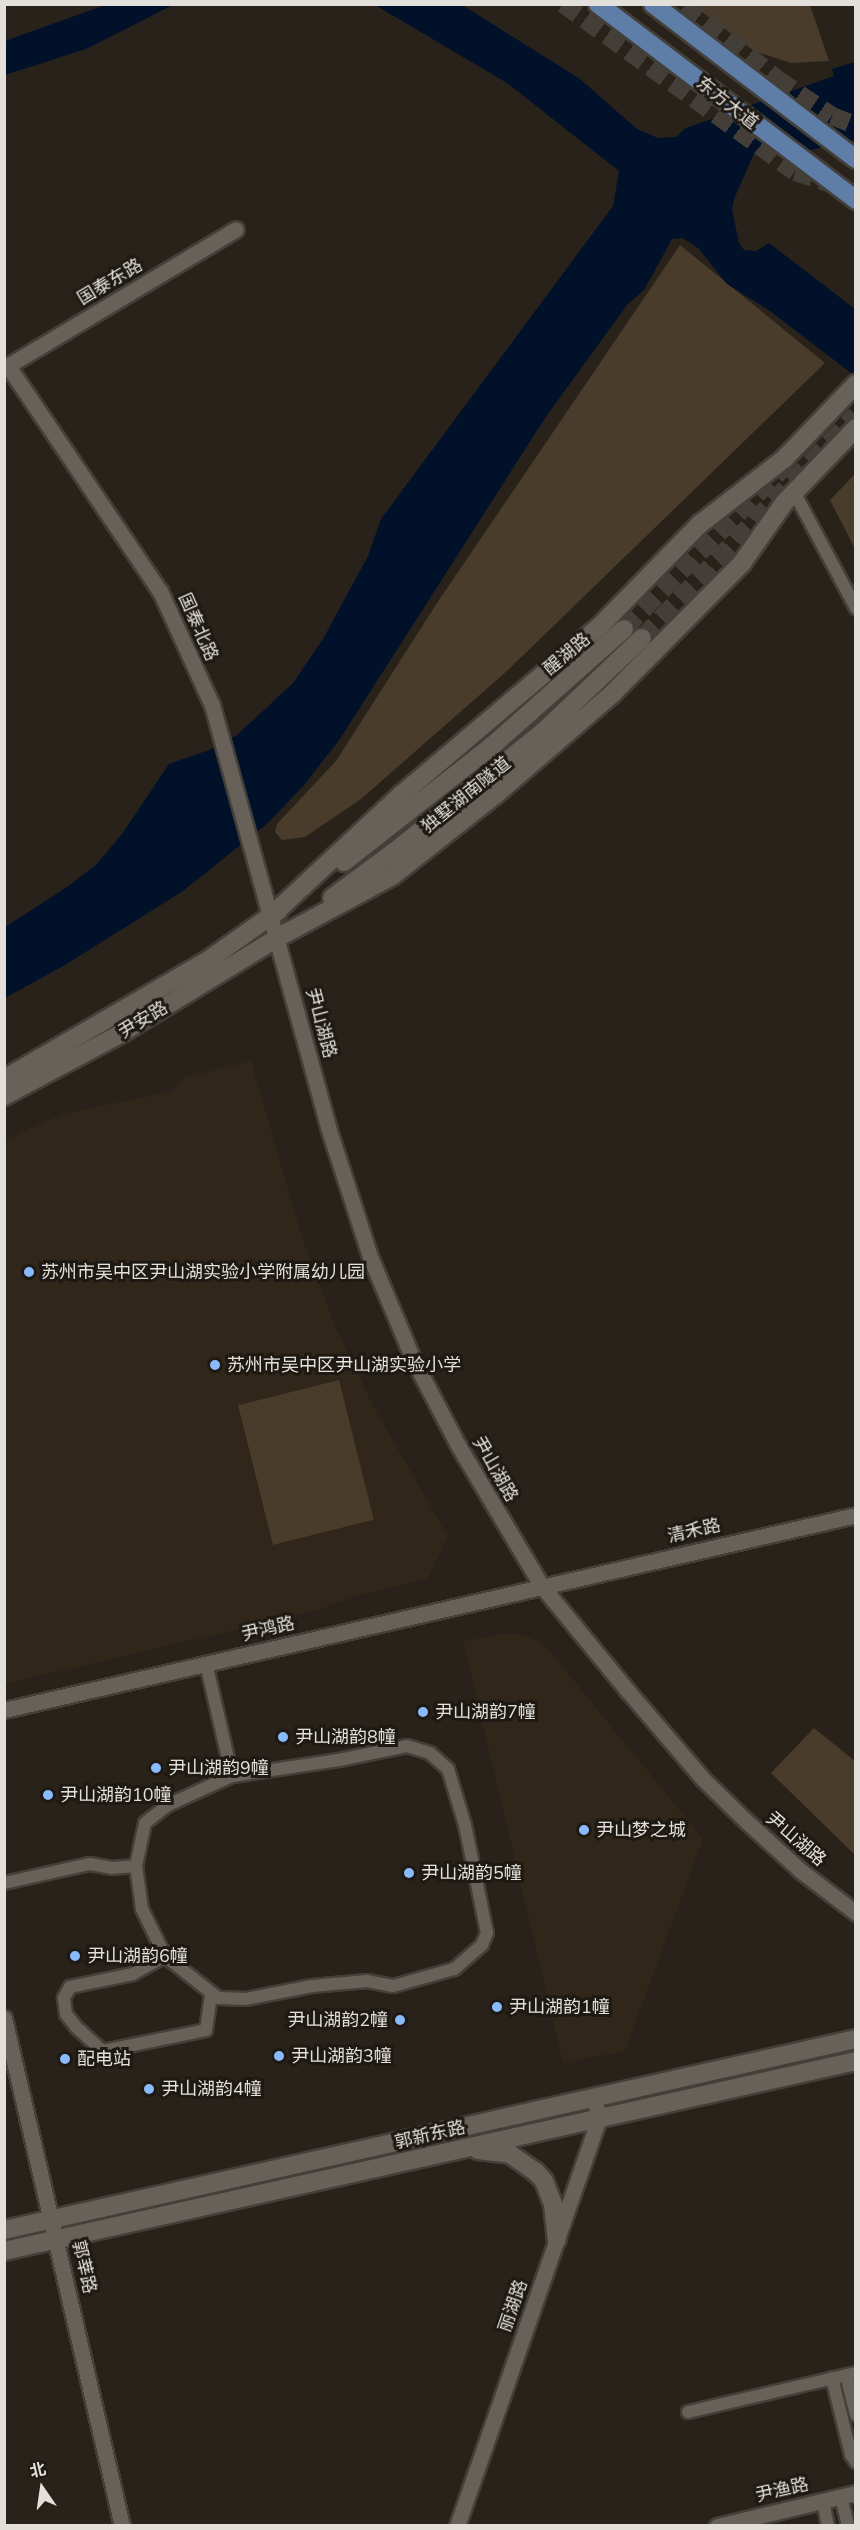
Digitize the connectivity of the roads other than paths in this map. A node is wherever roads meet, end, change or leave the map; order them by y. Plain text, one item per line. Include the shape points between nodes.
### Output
1 (598, 4) edge
2 (653, 4) edge
3 (849, 154) edge
4 (855, 200) edge
5 (236, 229) dead end
6 (6, 365) edge
7 (853, 387) edge
8 (855, 428) edge
9 (794, 492) junction
10 (855, 608) edge
11 (624, 629) tunnel mouth
12 (642, 638) tunnel mouth
13 (270, 917) junction
14 (278, 938) junction
15 (4, 1079) edge
16 (4, 1096) edge
17 (855, 1515) edge
18 (541, 1585) junction
19 (206, 1663) junction
20 (4, 1710) edge
21 (232, 1776) junction
22 (136, 1866) junction
23 (4, 1883) edge
24 (855, 1913) edge
25 (165, 1956) junction
26 (211, 1995) junction
27 (4, 2018) edge
28 (855, 2032) edge
29 (847, 2041) edge
30 (855, 2061) edge
31 (594, 2098) junction
32 (599, 2119) junction
33 (461, 2149) junction
34 (53, 2219) junction
35 (4, 2230) edge
36 (57, 2239) junction
37 (557, 2240) junction
38 (4, 2251) edge
39 (851, 2374) edge
40 (832, 2378) junction
41 (688, 2412) dead end
42 (855, 2415) edge
43 (855, 2462) edge
44 (848, 2495) edge
45 (823, 2501) junction
46 (122, 2526) edge
47 (457, 2526) edge
48 (717, 2526) edge
49 (828, 2526) edge
50 (848, 2526) edge

1 - 4 main road, 东方大道
2 - 3 main road, 东方大道
5 - 6 street, 国泰东路
6 - 13 street, 国泰北路 via 160,591 212,705
7 - 13 main road, 醒湖路 via 785,458 700,524 599,627 402,794
8 - 9 main road
9 - 10 street
9 - 14 main road via 734,571 612,694 495,795 392,876
11 - 13 main road, 独墅湖南隧道 via 493,745
12 - 14 main road, 独墅湖南隧道 via 592,688 507,762
13 - 14 street, 国泰北路
13 - 15 main road, 尹安路 via 207,961
14 - 16 main road, 尹安路 via 120,1034
14 - 18 street, 尹山湖路 via 328,1127 371,1260 413,1359 448,1426
17 - 18 street, 清禾路
18 - 19 street, 尹鸿路
18 - 24 street, 尹山湖路 via 703,1779 801,1871
19 - 20 street, 尹鸿路
19 - 21 street
21 - 22 street via 168,1805 145,1823
21 - 26 street via 407,1746 430,1753 448,1769 465,1825 487,1934 482,1945 454,1969 393,1986 367,1981 312,1986 246,1999
22 - 23 street via 112,1868 90,1864
22 - 25 street via 142,1909
25 - 26 street
25 - 26 street via 133,1974 70,1987 64,1998 66,2014 103,2051 206,2030
27 - 34 street, 郭莘路
28 - 29 main road
29 - 31 main road, 郭新东路
30 - 32 main road, 郭新东路
31 - 32 street
31 - 34 main road, 郭新东路
32 - 33 main road, 郭新东路
32 - 37 street, 丽湖路
33 - 36 main road, 郭新东路
33 - 37 main road via 510,2154 536,2172 554,2204
34 - 35 main road, 郭新东路
34 - 36 street, 郭莘路
36 - 38 main road, 郭新东路
36 - 46 street, 郭莘路
37 - 47 street, 丽湖路
39 - 40 street
39 - 42 street
40 - 41 street
40 - 43 street
44 - 45 street, 尹渔路
44 - 50 street
45 - 48 street, 尹渔路
45 - 49 street

